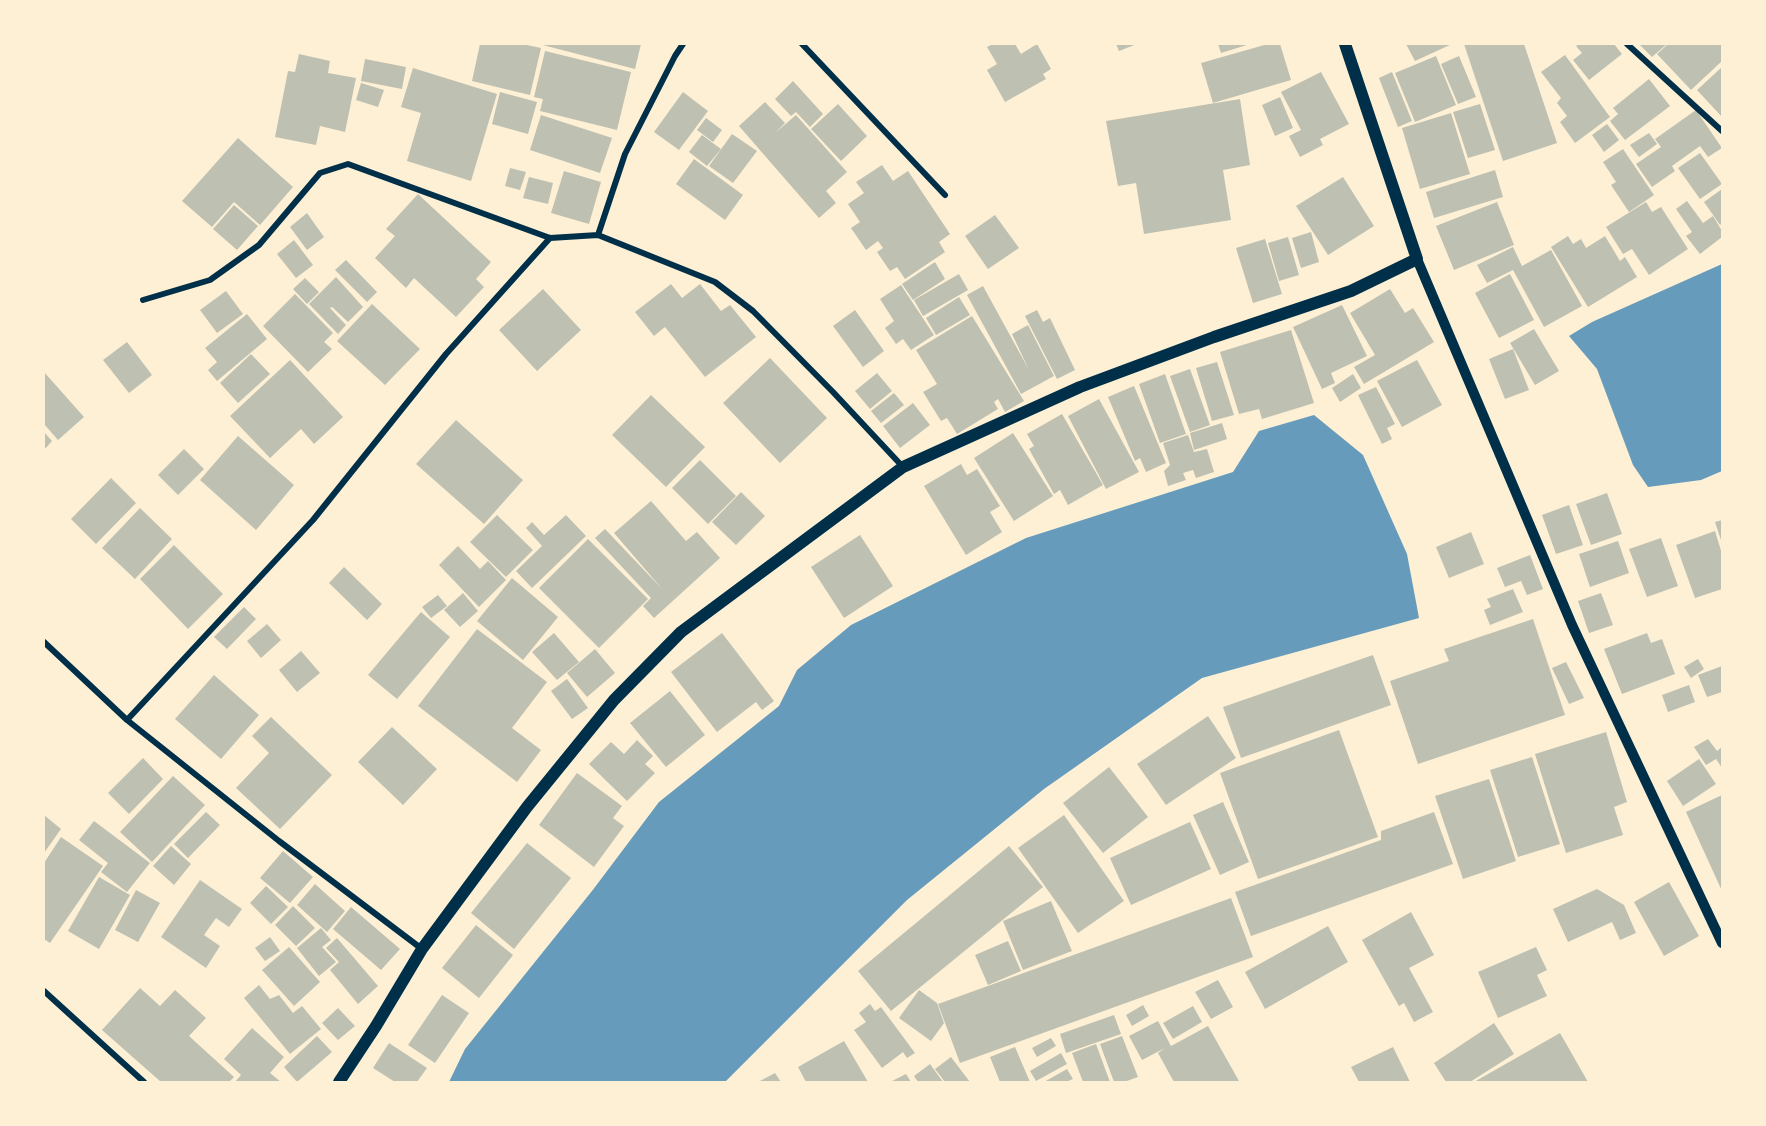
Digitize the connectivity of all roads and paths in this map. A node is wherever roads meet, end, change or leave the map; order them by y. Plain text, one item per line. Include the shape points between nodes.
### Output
1 (683, 44) edge
2 (802, 44) edge
3 (1345, 44) edge
4 (1627, 44) edge
5 (1722, 131) edge
6 (945, 195) dead end
7 (598, 235) junction
8 (550, 238) junction
9 (1417, 259) junction
10 (143, 300) dead end
11 (903, 467) junction
12 (44, 642) edge
13 (127, 720) junction
14 (1722, 943) edge
15 (422, 949) junction
16 (44, 991) edge
17 (144, 1083) edge
18 (339, 1083) edge

1 - 7 street via 625,154
2 - 6 street
3 - 9 main road
4 - 5 street
7 - 8 street
7 - 11 street via 715,282 753,311
8 - 10 street via 348,164 320,173 259,245 210,280
8 - 13 street via 446,354 313,520
9 - 11 main road via 1351,291 1080,387
9 - 14 street via 1572,625
11 - 15 main road via 672,641 614,700 527,807
12 - 13 street
13 - 15 street
15 - 18 main road
16 - 17 street

